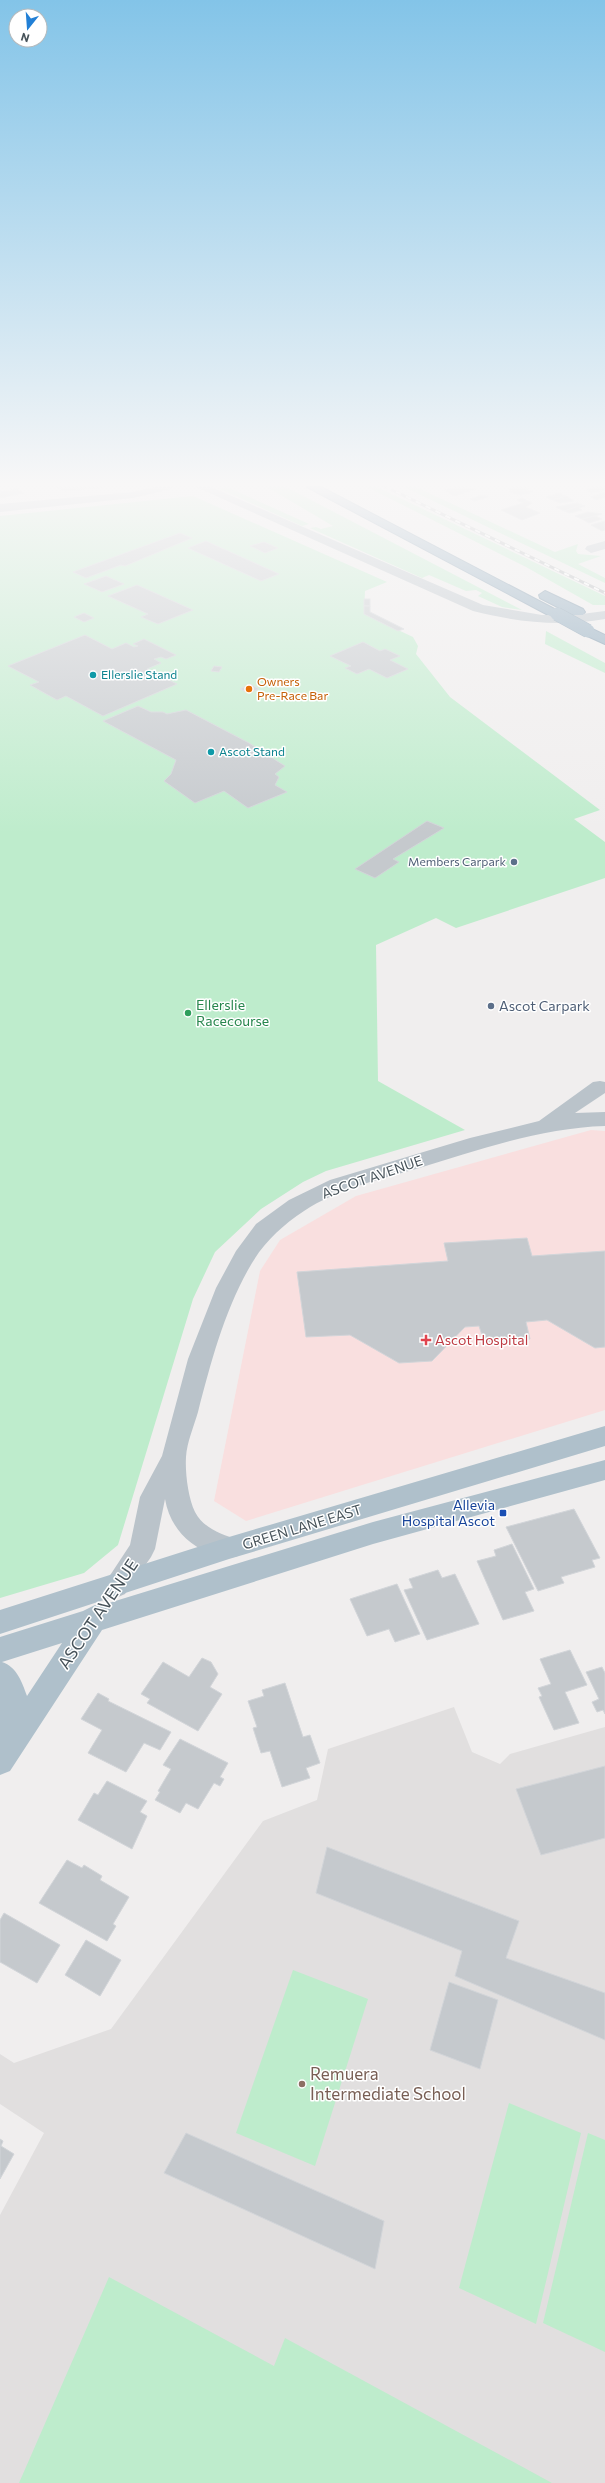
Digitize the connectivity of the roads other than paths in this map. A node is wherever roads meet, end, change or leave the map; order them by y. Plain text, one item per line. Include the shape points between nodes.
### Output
1 (465, 603) edge
2 (536, 603) edge
3 (560, 603) edge
4 (605, 615) edge
5 (605, 626) edge
6 (605, 640) edge
7 (603, 1085) edge
8 (605, 1110) edge
9 (605, 1119) edge
10 (540, 1127) junction
11 (605, 1436) edge
12 (174, 1456) junction
13 (605, 1470) edge
14 (229, 1548) junction
15 (116, 1586) junction
16 (93, 1621) junction
17 (0, 1622) edge
18 (0, 1650) edge
19 (0, 1674) edge
20 (7, 1751) edge

1 - 4 street via 507,615 555,620
2 - 6 highway, bridge
3 - 5 highway
7 - 8 street via 598,1095
7 - 10 street, ASCOT AVENUE
9 - 10 street, ASCOT AVENUE via 575,1120
10 - 12 street, ASCOT AVENUE via 337,1185 297,1205 264,1230 244,1257 227,1288 200,1359
11 - 14 main road, GREEN LANE EAST
12 - 14 street, ASCOT AVENUE via 175,1483 180,1513 185,1522 215,1545
12 - 15 street, ASCOT AVENUE via 153,1497 142,1549
13 - 16 main road, GREEN LANE EAST via 529,1493 428,1518 214,1581
14 - 15 main road, GREEN LANE EAST
15 - 16 main road, ASCOT AVENUE
15 - 17 main road, GREEN LANE EAST
16 - 18 main road, GREEN LANE EAST
16 - 20 main road, ASCOT AVENUE
19 - 20 main road via 8,1681 14,1695

